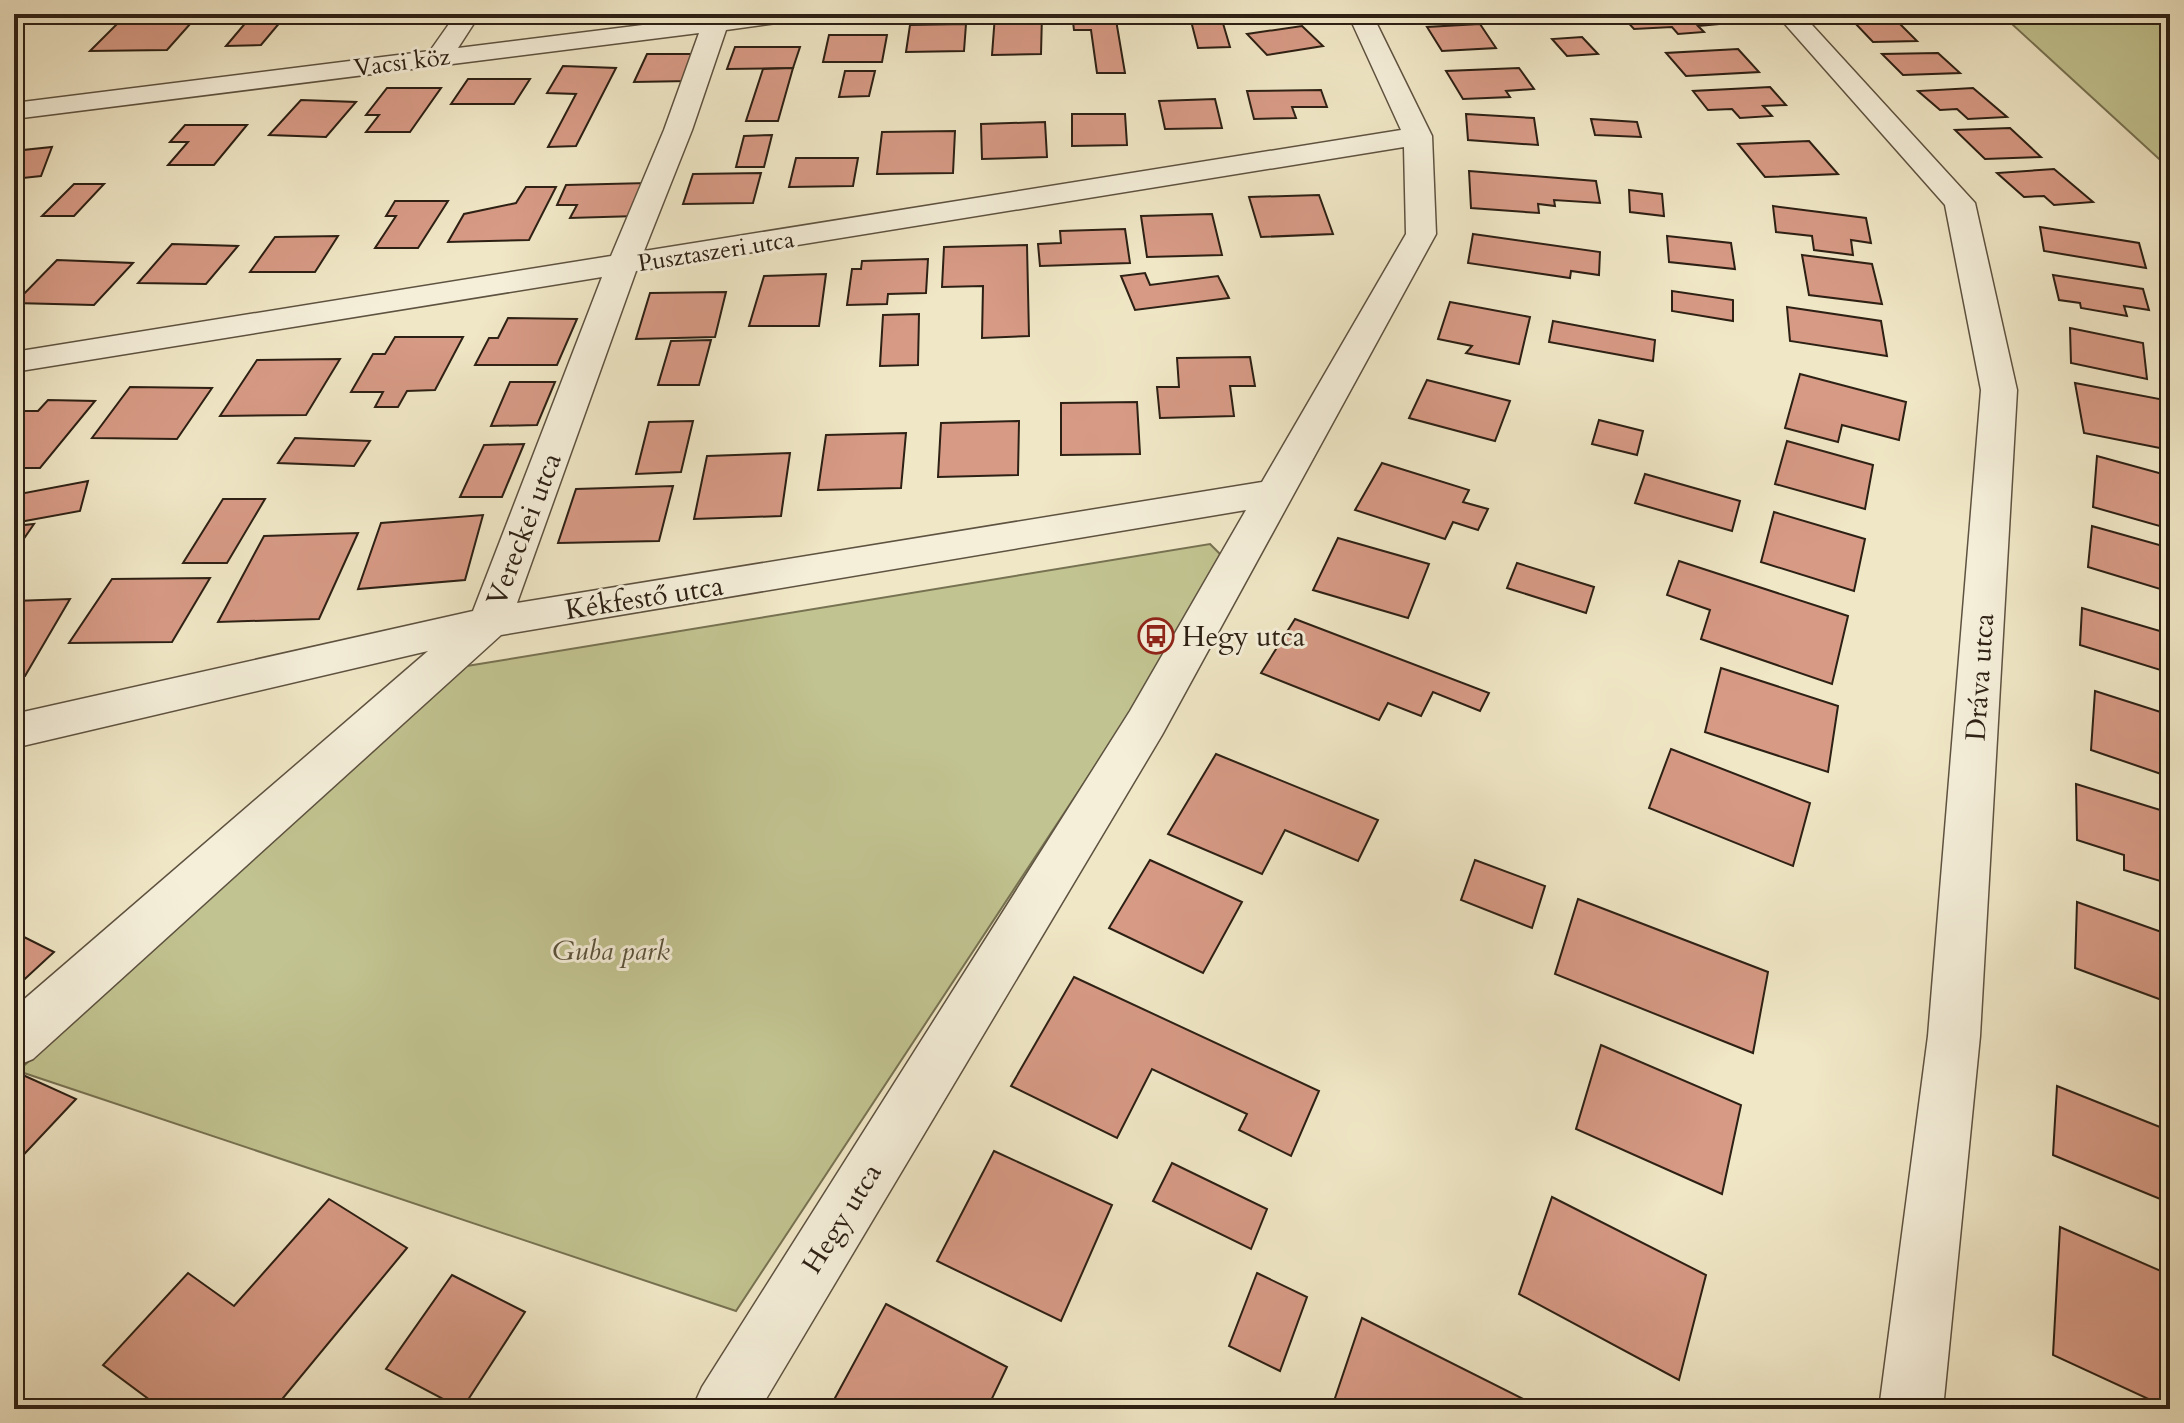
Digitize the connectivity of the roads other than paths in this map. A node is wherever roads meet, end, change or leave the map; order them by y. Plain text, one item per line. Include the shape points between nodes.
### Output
1 (468, 14) edge
2 (791, 14) edge
3 (1360, 14) edge
4 (1788, 14) edge
5 (733, 19) edge
6 (438, 58) junction
7 (14, 111) edge
8 (1418, 136) junction
9 (622, 267) junction
10 (14, 362) edge
11 (1279, 492) junction
12 (489, 622) junction
13 (14, 731) edge
14 (14, 1042) edge
15 (724, 1409) edge
16 (1911, 1409) edge

1 - 6 street
2 - 5 street, Vacsi köz
3 - 8 street, Hegy utca
4 - 16 street, Dráva utca via 1960,203 1999,390 1954,1036
5 - 6 street, Vacsi köz
5 - 9 street, Vereckei utca via 678,130
6 - 7 street, Vacsi köz
8 - 9 street, Pusztaszeri utca
8 - 11 street, Hegy utca via 1421,234
9 - 10 street, Pusztaszeri utca
9 - 12 street, Vereckei utca
11 - 12 street, Kékfestő utca
11 - 15 street, Hegy utca via 1146,723
12 - 13 street, Kékfestő utca
12 - 14 street, Vereckei utca

